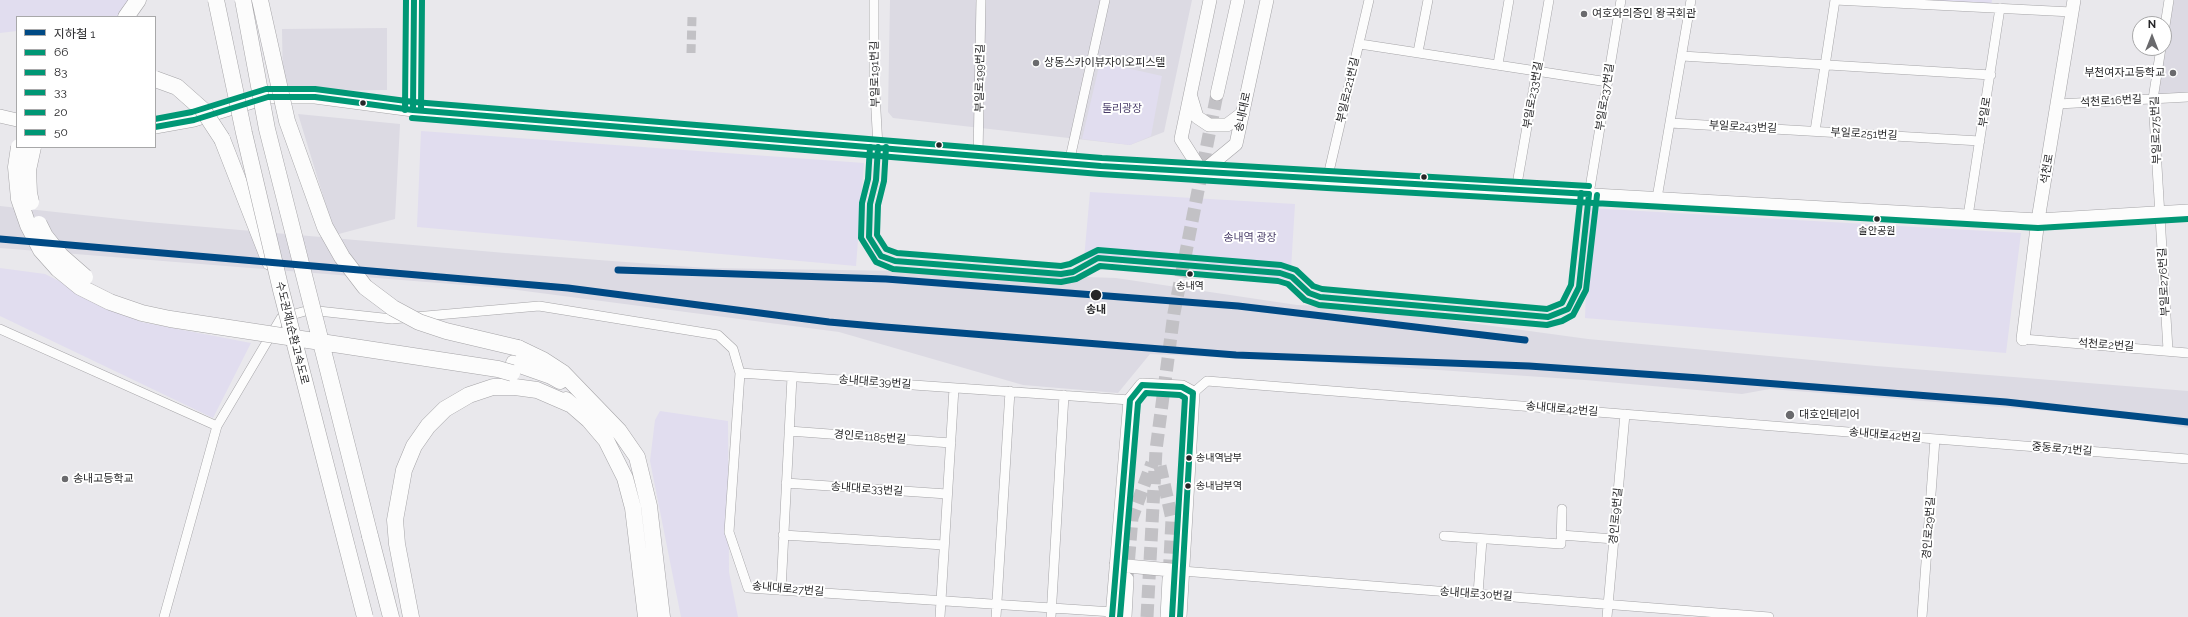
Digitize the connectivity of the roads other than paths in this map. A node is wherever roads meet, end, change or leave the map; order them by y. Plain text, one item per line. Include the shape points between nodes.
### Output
1 (138, 0) edge
2 (216, 0) edge
3 (243, 0) edge
4 (260, 0) edge
5 (414, 0) edge
6 (874, 0) edge
7 (981, 0) edge
8 (1105, 0) edge
9 (1210, 0) edge
10 (1238, 0) edge
11 (1267, 0) edge
12 (1369, 0) edge
13 (1428, 0) edge
14 (1509, 0) edge
15 (1549, 0) edge
16 (1621, 0) edge
17 (1691, 0) edge
18 (1835, 0) edge
19 (2169, 0) edge
20 (2073, 6) edge
21 (2000, 8) junction
22 (127, 16) edge
23 (2166, 16) edge
24 (1360, 44) junction
25 (1418, 52) junction
26 (1682, 56) junction
27 (2161, 56) edge
28 (1498, 64) junction
29 (1824, 64) junction
30 (1537, 70) junction
31 (1991, 75) junction
32 (156, 79) edge
33 (1608, 82) junction
34 (1217, 94) tunnel mouth
35 (1190, 95) junction
36 (2188, 97) edge
37 (2153, 99) junction
38 (2058, 104) junction
39 (413, 110) junction
40 (1243, 113) junction
41 (0, 116) edge
42 (16, 120) edge
43 (1670, 123) junction
44 (156, 127) edge
45 (1815, 131) junction
46 (1980, 141) junction
47 (878, 147) junction
48 (19, 148) edge
49 (33, 148) edge
50 (978, 156) junction
51 (1069, 163) junction
52 (1202, 172) junction
53 (1327, 180) junction
54 (1516, 190) junction
55 (1589, 194) junction
56 (1657, 198) junction
57 (2188, 211) edge
58 (2160, 213) junction
59 (1968, 216) junction
60 (2038, 220) junction
61 (281, 290) junction
62 (0, 329) edge
63 (2023, 339) joint
64 (2168, 350) junction
65 (2188, 353) edge
66 (515, 368) junction
67 (740, 373) junction
68 (792, 377) junction
69 (954, 388) junction
70 (1010, 391) junction
71 (1193, 393) junction
72 (1064, 395) junction
73 (1130, 400) junction
74 (1625, 414) junction
75 (217, 426) junction
76 (789, 431) junction
77 (1935, 439) junction
78 (950, 443) junction
79 (2188, 459) edge
80 (786, 483) junction
81 (948, 494) junction
82 (1562, 509) dead end
83 (783, 535) junction
84 (1561, 535) junction
85 (1444, 536) dead end
86 (1614, 539) junction
87 (1482, 540) junction
88 (944, 545) junction
89 (1116, 565) junction
90 (1182, 571) junction
91 (1127, 579) tunnel mouth
92 (1169, 579) tunnel mouth
93 (780, 590) junction
94 (1478, 594) junction
95 (941, 600) junction
96 (997, 604) junction
97 (1608, 604) junction
98 (1051, 607) junction
99 (1112, 614) edge
100 (645, 615) edge
101 (164, 617) edge
102 (365, 617) edge
103 (391, 617) edge
104 (410, 617) edge
105 (662, 617) edge
106 (940, 617) edge
107 (996, 617) edge
108 (1051, 617) edge
109 (1125, 617) edge
110 (1168, 617) edge
111 (1180, 617) edge
112 (1607, 617) edge
113 (1769, 617) edge
114 (1922, 617) edge

1 - 22 highway
2 - 61 highway, 수도권제1순환고속도로, bridge
3 - 103 highway, bridge via 267,129
4 - 66 highway, bridge via 287,121 325,227 342,257 365,287 393,308 419,322 446,331
5 - 39 street
6 - 47 street, 부일로191번길 via 874,75
7 - 50 street, 부일로199번길
8 - 51 street
9 - 35 street
10 - 34 street
11 - 40 street, 송내대로
12 - 24 street, 부일로221번길
13 - 25 street
14 - 28 street
15 - 30 street, 부일로233번길
16 - 33 street, 부일로237번길
17 - 26 street
18 - 21 street
18 - 29 street, 부일로251번길
19 - 23 street
20 - 21 street
20 - 38 street, 석천로
21 - 31 street, 부일로
24 - 25 street
24 - 53 street, 부일로221번길
25 - 28 street
26 - 29 street
26 - 43 street
27 - 37 street, 부일로275번길
28 - 30 street
29 - 31 street
29 - 45 street, 부일로251번길
30 - 33 street
30 - 54 street, 부일로233번길
31 - 46 street, 부일로
32 - 61 highway, bridge via 177,88 203,110 222,139
33 - 55 street, 부일로237번길
35 - 40 street via 1196,117 1209,125 1227,126
35 - 52 street via 1181,139
36 - 37 street, 석천로16번길
37 - 38 street, 석천로16번길
37 - 58 street, 부일로275번길
38 - 60 street, 석천로
39 - 44 street via 315,97 268,97 194,120
39 - 47 street
40 - 52 street, 송내대로 via 1236,144
41 - 42 street
43 - 45 street, 부일로243번길
43 - 56 street
45 - 46 street, 부일로251번길
46 - 59 street, 부일로
47 - 50 street
48 - 66 highway, bridge via 16,167 19,199 28,225 41,250 58,269 80,287 110,302 170,319 498,369
49 - 66 highway, bridge via 28,170 29,193 35,215 45,236 60,256 84,277 113,293 148,304 190,312 489,357
50 - 51 street
51 - 52 street
52 - 53 street
53 - 54 street
54 - 55 street
55 - 56 street
56 - 59 street
57 - 58 street
58 - 60 street
58 - 64 street, 부일로276번길
59 - 60 street
60 - 63 street, 석천로
61 - 102 highway, 수도권제1순환고속도로, bridge
62 - 75 street
63 - 64 street, 석천로2번길
64 - 65 street, 석천로2번길
66 - 100 highway via 547,385 574,406 606,440 625,478 633,508
66 - 104 highway via 493,387 470,395 445,409 428,426 414,446 404,470 395,520
66 - 105 highway via 551,376 587,398 619,431 637,457 649,506
67 - 68 street, 송내대로39번길
67 - 75 street via 733,349 718,335 539,306 392,319 309,310 281,318
67 - 93 street, 송내대로27번길 via 729,532 748,588
68 - 69 street, 송내대로39번길
68 - 76 street
69 - 70 street, 송내대로39번길
69 - 78 street
70 - 72 street, 송내대로39번길
70 - 96 street
71 - 73 street via 1182,387 1142,385
71 - 74 street, 송내대로42번길 via 1207,381
71 - 90 street
72 - 73 street, 송내대로39번길
72 - 98 street
73 - 89 street
74 - 77 street, 송내대로42번길
74 - 86 street, 경인로9번길
75 - 101 street
76 - 78 street, 경인로1185번길
76 - 80 street
77 - 79 street, 중동로71번길
77 - 114 street, 경인로29번길
78 - 81 street
80 - 81 street, 송내대로33번길
80 - 83 street
81 - 88 street
82 - 84 street
83 - 88 street
83 - 93 street
84 - 86 street
84 - 87 street via 1561,544
85 - 87 street
86 - 97 street, 경인로9번길
87 - 94 street
88 - 95 street
89 - 90 street
89 - 99 street
90 - 94 street, 송내대로30번길
90 - 111 street
91 - 109 street
92 - 110 street
93 - 95 street, 송내대로27번길
94 - 97 street, 송내대로30번길
95 - 96 street, 송내대로27번길
95 - 106 street
96 - 98 street, 송내대로27번길
96 - 107 street
97 - 112 street, 경인로9번길
97 - 113 street, 송내대로30번길
98 - 99 street, 송내대로27번길
98 - 108 street

